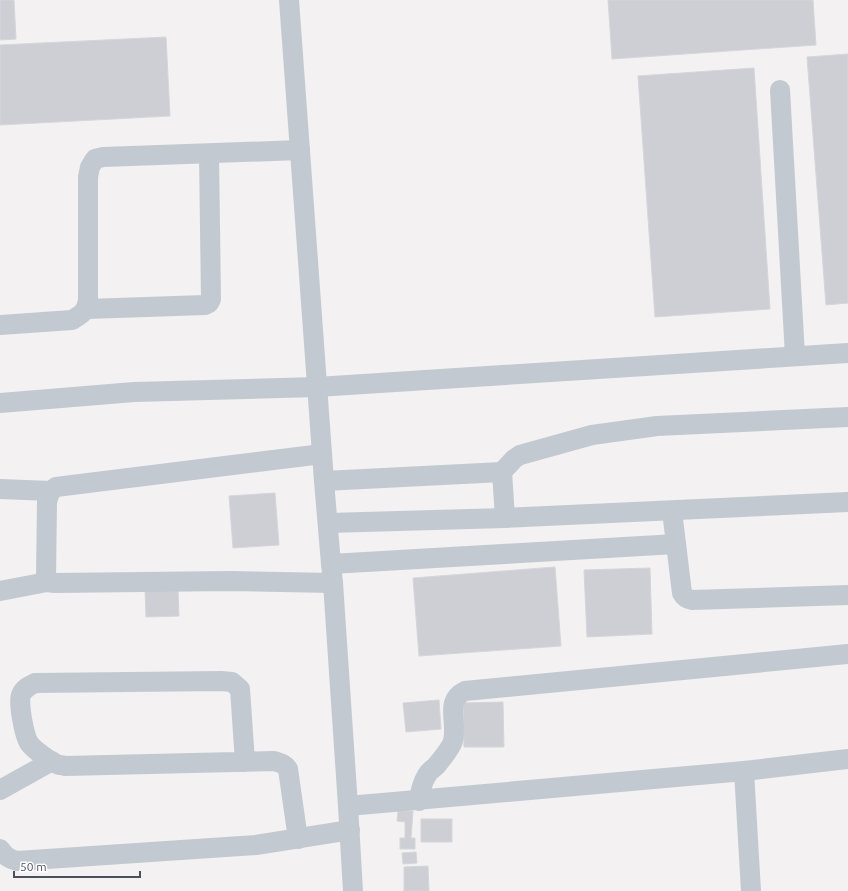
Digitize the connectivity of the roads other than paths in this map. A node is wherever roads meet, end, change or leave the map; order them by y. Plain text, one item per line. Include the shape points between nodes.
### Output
1 (289, 0) edge
2 (780, 90) dead end
3 (300, 150) junction
4 (209, 154) junction
5 (87, 308) junction
6 (0, 325) edge
7 (848, 353) edge
8 (795, 356) junction
9 (317, 386) junction
10 (0, 403) edge
11 (848, 417) edge
12 (322, 454) junction
13 (502, 472) junction
14 (324, 481) junction
15 (0, 489) edge
16 (51, 491) junction
17 (848, 502) edge
18 (672, 511) junction
19 (505, 518) junction
20 (328, 523) junction
21 (676, 544) junction
22 (332, 573) junction
23 (47, 582) junction
24 (0, 591) edge
25 (848, 595) edge
26 (848, 654) edge
27 (848, 759) edge
28 (52, 761) junction
29 (245, 762) junction
30 (744, 771) junction
31 (0, 790) edge
32 (419, 801) junction
33 (348, 806) junction
34 (350, 830) junction
35 (298, 839) junction
36 (0, 849) edge
37 (352, 891) edge
38 (751, 891) edge

1 - 3 lane
2 - 8 lane
3 - 4 lane
3 - 9 lane
4 - 5 lane via 95,159 88,177
4 - 5 lane via 210,301 205,305
5 - 6 lane via 72,320
7 - 8 lane
8 - 9 lane
9 - 10 lane via 134,392
9 - 12 lane
11 - 13 lane via 657,426 592,435 520,455
12 - 14 lane
12 - 16 lane via 56,487
13 - 14 lane
13 - 19 lane
14 - 20 lane
15 - 16 lane
16 - 23 lane via 47,502
17 - 18 lane
18 - 19 lane
18 - 21 lane
19 - 20 lane
20 - 22 lane
21 - 22 lane
21 - 25 lane via 682,593 692,600
22 - 23 lane via 230,582
22 - 33 lane
23 - 24 lane
26 - 32 lane via 464,691 458,694 453,702 453,742 421,786
27 - 30 lane
28 - 29 lane via 65,766
28 - 29 lane via 30,743 22,720 21,696 26,687 35,683 232,682 240,689
28 - 31 lane
29 - 35 lane via 274,761 286,766
30 - 32 lane
30 - 38 lane
32 - 33 lane
33 - 34 lane
34 - 35 lane
34 - 37 lane
35 - 36 lane via 256,845 17,861 8,858

